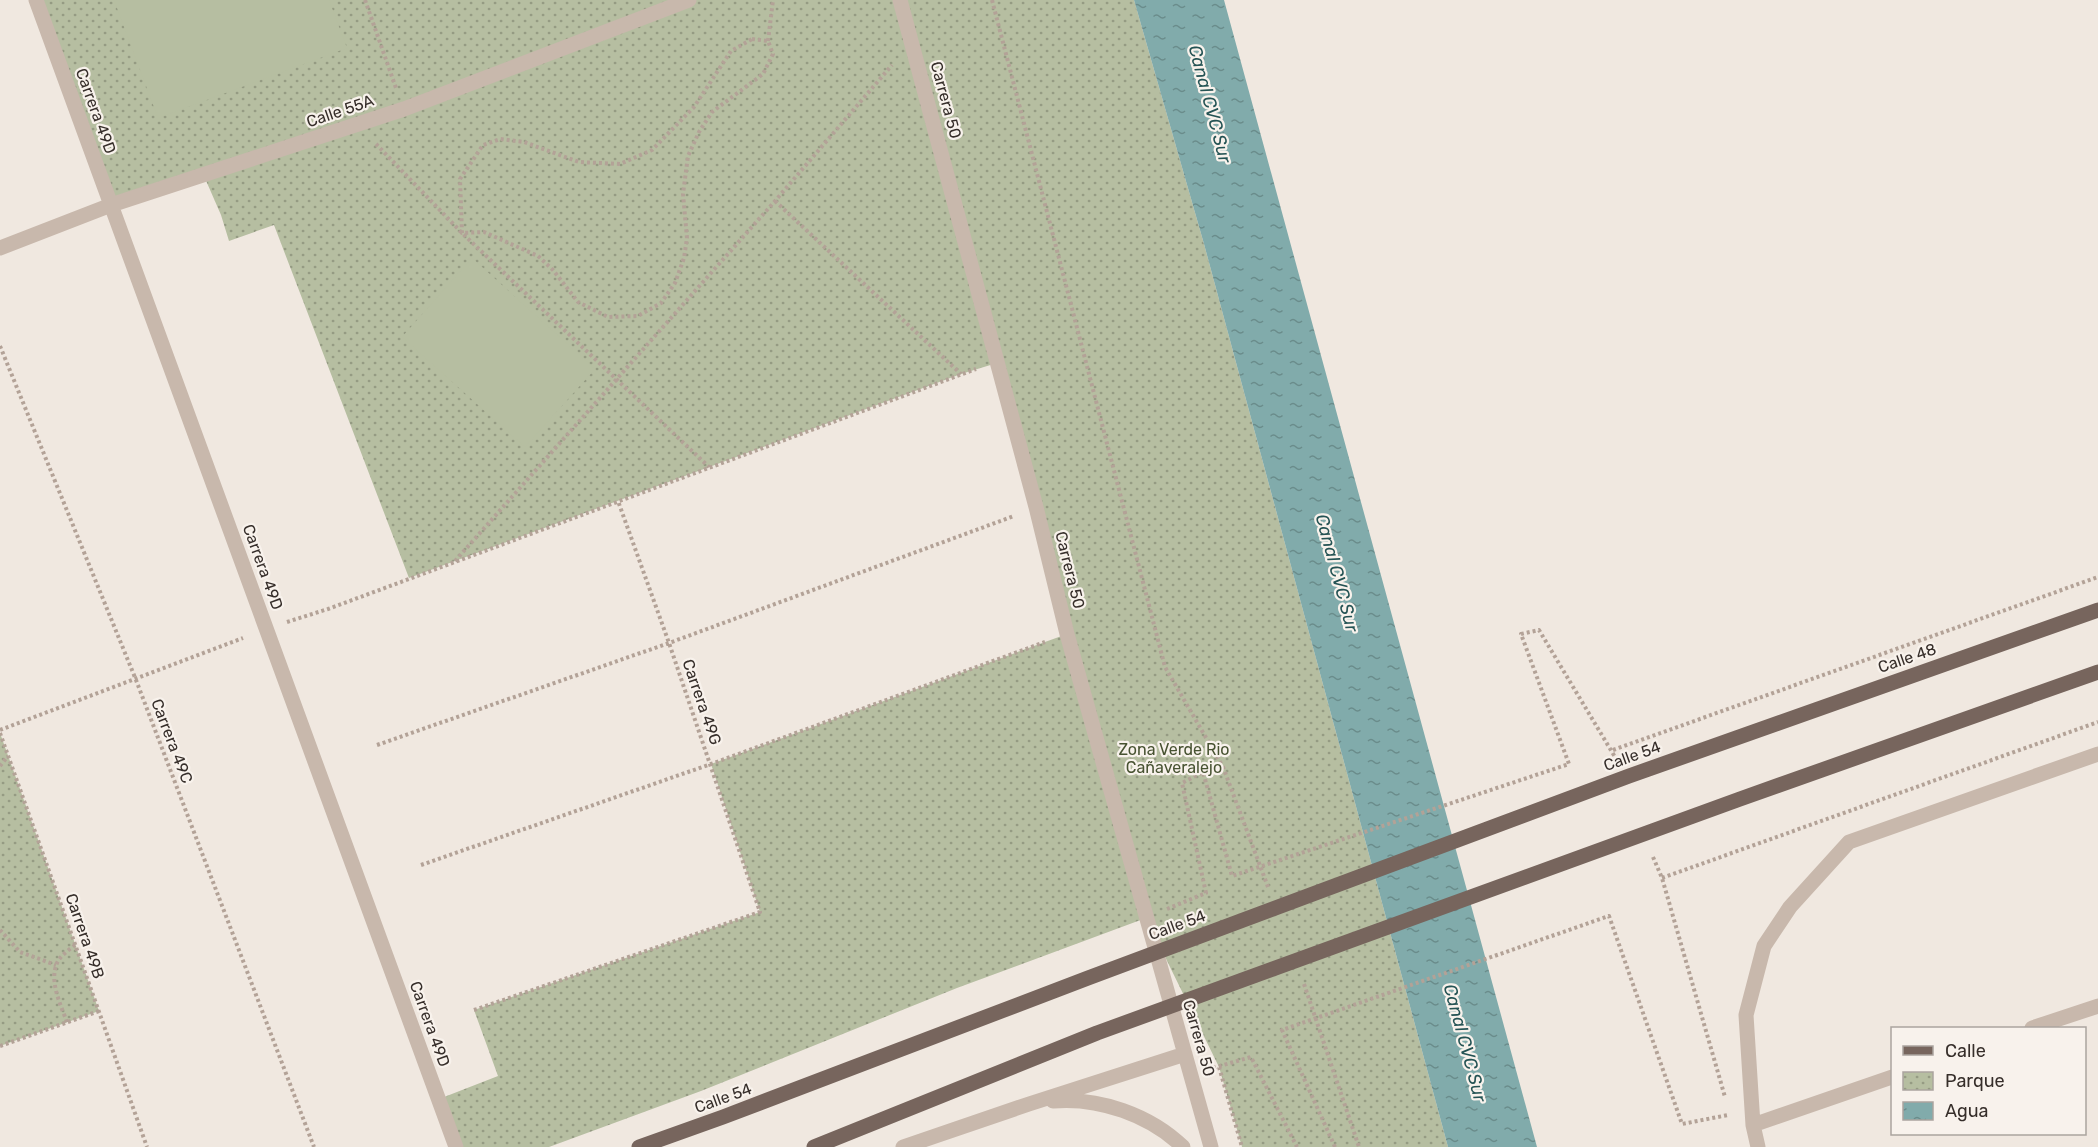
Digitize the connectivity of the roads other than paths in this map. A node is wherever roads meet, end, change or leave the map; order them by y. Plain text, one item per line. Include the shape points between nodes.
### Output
1 (36, 0) edge
2 (689, 0) edge
3 (900, 0) edge
4 (111, 205) junction
5 (0, 248) edge
6 (2098, 610) edge
7 (2098, 672) edge
8 (1728, 740) joint
9 (2098, 754) edge
10 (2098, 1006) edge
11 (2038, 1027) edge
12 (1185, 1054) junction
13 (1891, 1078) edge
14 (1029, 1104) junction
15 (1753, 1118) junction
16 (456, 1147) edge
17 (639, 1147) edge
18 (814, 1147) edge
19 (903, 1147) edge
20 (1183, 1147) edge
21 (1211, 1147) edge
22 (1758, 1147) edge

1 - 4 street, Carrera 49D
2 - 4 street, Calle 55A via 404,109
3 - 12 street, Carrera 50 via 1067,634
4 - 5 street, Calle 55A
4 - 16 street, Carrera 49D
6 - 8 main road, Calle 48
7 - 18 main road via 1097,1033
8 - 17 main road, Calle 54
9 - 15 street via 1849,842 1790,907 1764,946 1746,1015
10 - 11 street
12 - 14 street
12 - 21 street, Carrera 50
13 - 15 street
14 - 19 street
14 - 20 street via 1067,1100 1104,1105 1140,1117
15 - 22 street

